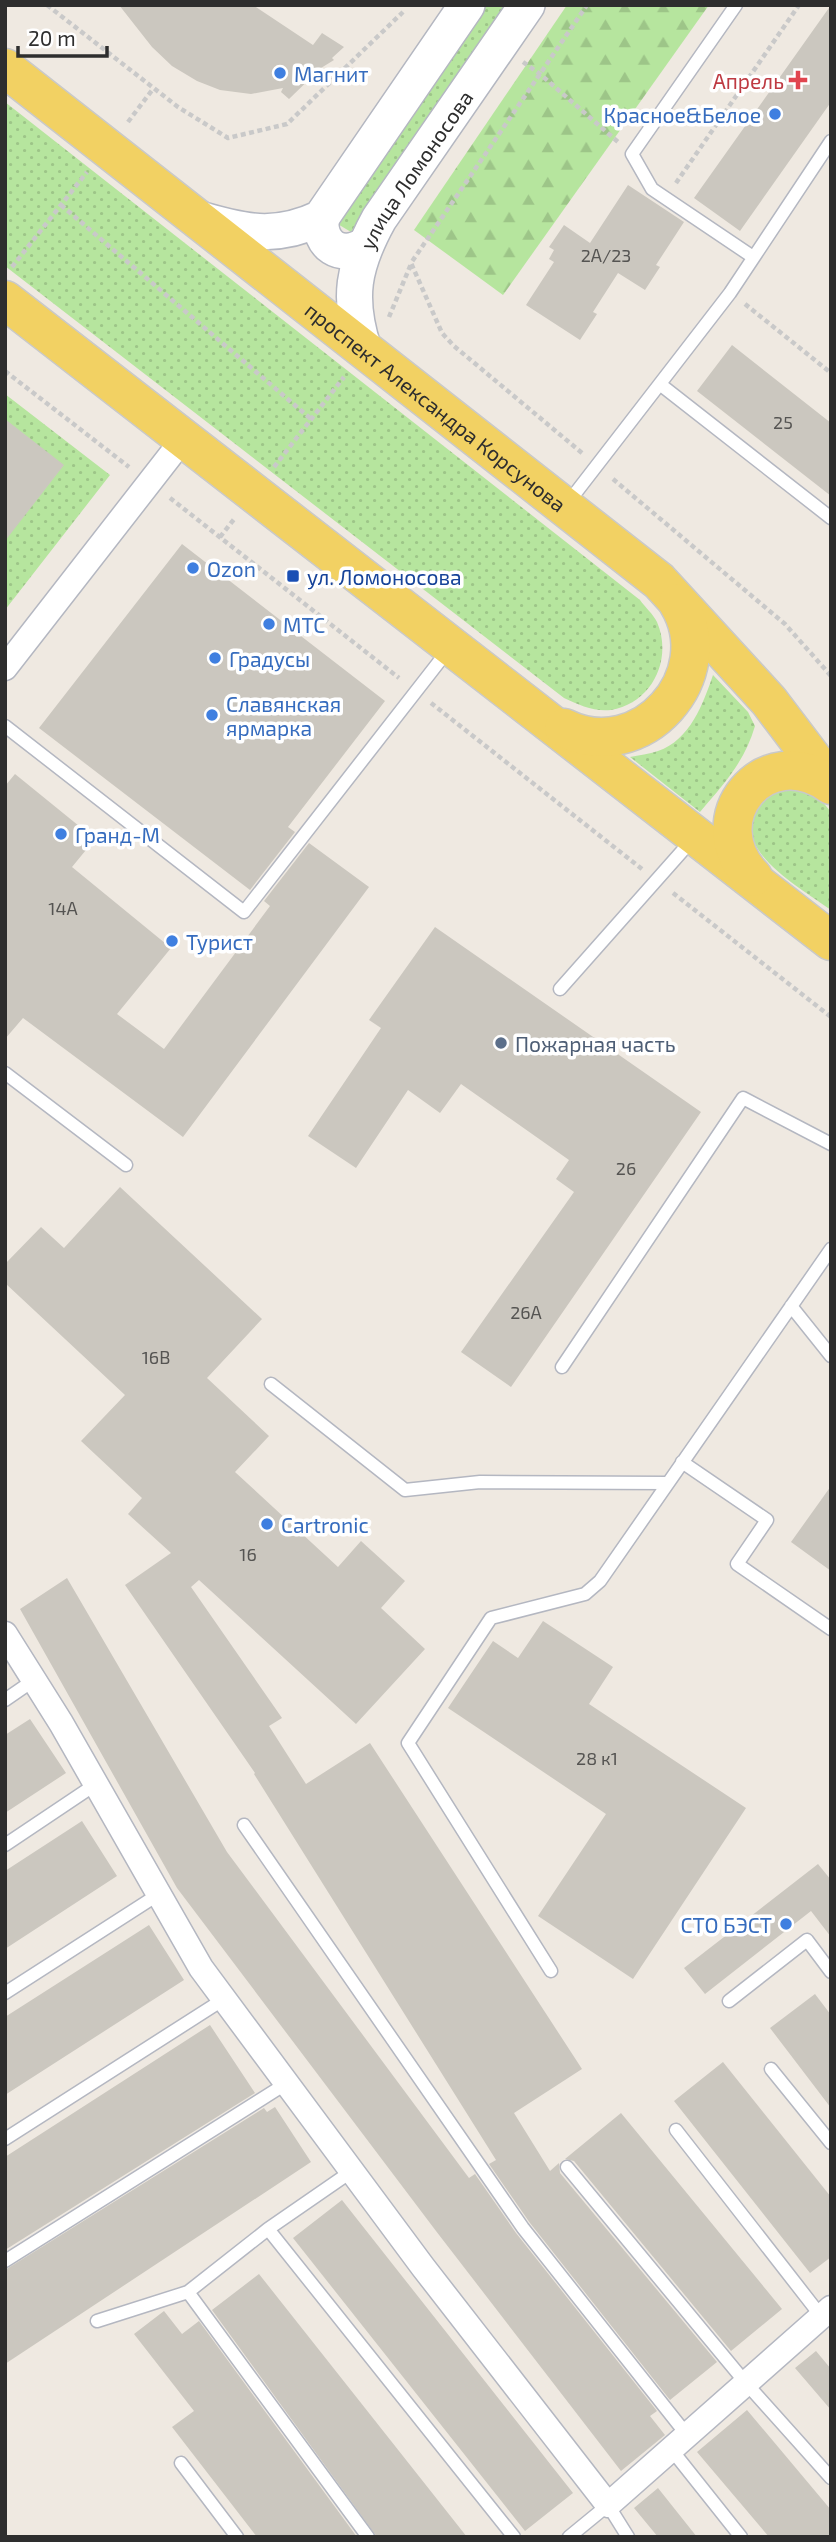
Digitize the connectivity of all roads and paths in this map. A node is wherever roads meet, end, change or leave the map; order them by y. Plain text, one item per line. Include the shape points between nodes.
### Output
1 (47, 5) edge
2 (467, 5) edge
3 (527, 5) edge
4 (587, 5) edge
5 (736, 5) edge
6 (799, 5) edge
7 (403, 12) dead end
8 (499, 46) junction
9 (5, 68) edge
10 (540, 74) junction
11 (153, 89) junction
12 (831, 141) edge
13 (107, 148) junction
14 (632, 155) junction
15 (665, 198) junction
16 (61, 205) junction
17 (196, 218) junction
18 (321, 218) junction
19 (364, 246) junction
20 (753, 257) junction
21 (411, 262) junction
22 (5, 276) edge
23 (730, 293) junction
24 (5, 300) edge
25 (364, 350) junction
26 (5, 371) edge
27 (831, 373) edge
28 (660, 385) junction
29 (312, 419) junction
30 (184, 438) junction
31 (597, 466) junction
32 (149, 482) junction
33 (254, 492) junction
34 (565, 507) junction
35 (831, 519) edge
36 (220, 537) junction
37 (671, 592) junction
38 (452, 645) junction
39 (5, 668) edge
40 (831, 676) edge
41 (416, 692) junction
42 (550, 720) junction
43 (5, 726) edge
44 (831, 784) edge
45 (695, 836) junction
46 (656, 880) junction
47 (770, 894) junction
48 (831, 941) edge
49 (561, 989) dead end
50 (831, 1017) edge
51 (5, 1073) edge
52 (831, 1144) edge
53 (126, 1165) dead end
54 (830, 1251) edge
55 (791, 1306) junction
56 (831, 1356) edge
57 (562, 1367) dead end
58 (271, 1384) dead end
59 (682, 1462) junction
60 (667, 1483) junction
61 (831, 1629) edge
62 (5, 1634) edge
63 (34, 1680) junction
64 (5, 1700) edge
65 (96, 1784) junction
66 (243, 1825) dead end
67 (5, 1845) edge
68 (159, 1894) junction
69 (551, 1971) dead end
70 (831, 1972) edge
71 (5, 1993) edge
72 (224, 1999) junction
73 (729, 2001) dead end
74 (771, 2069) dead end
75 (287, 2083) junction
76 (676, 2130) dead end
77 (5, 2138) edge
78 (831, 2143) edge
79 (567, 2167) dead end
80 (352, 2171) junction
81 (268, 2230) junction
82 (5, 2261) edge
83 (188, 2292) junction
84 (826, 2312) edge
85 (97, 2321) dead end
86 (745, 2382) junction
87 (679, 2442) junction
88 (181, 2463) dead end
89 (831, 2478) edge
90 (608, 2505) junction
91 (237, 2537) edge
92 (368, 2537) edge
93 (514, 2537) edge
94 (569, 2537) edge
95 (628, 2537) edge
96 (741, 2537) edge

1 - 11 path
2 - 18 main road
3 - 8 main road, улица Ломоносова
4 - 10 path
5 - 14 lane
6 - 15 path
7 - 11 path via 287,124 228,138
8 - 10 path
8 - 19 main road, улица Ломоносова
9 - 13 main road, проспект Александра Корсунова
10 - 14 path
10 - 21 path
11 - 13 path
12 - 20 lane
13 - 16 path
13 - 17 main road, проспект Александра Корсунова
14 - 15 lane via 652,189
15 - 20 lane
16 - 22 path
16 - 29 path
17 - 18 main road via 261,233 285,231
17 - 25 main road, проспект Александра Корсунова
18 - 19 main road via 324,238 336,249 349,252
19 - 25 main road, улица Ломоносова via 353,293
20 - 23 lane
21 - 25 path via 388,320
21 - 31 path via 442,333
23 - 27 path
23 - 28 lane
24 - 30 main road
25 - 29 path
25 - 34 main road, проспект Александра Корсунова
26 - 32 path
28 - 31 lane
28 - 35 lane
29 - 33 path
30 - 32 street
30 - 33 main road
31 - 34 lane
31 - 40 path via 785,624
32 - 36 path
32 - 39 street
33 - 36 path
33 - 38 main road
34 - 37 main road, проспект Александра Корсунова
36 - 41 path
37 - 42 main road via 690,638 688,672 672,704 645,726 613,737 578,734
37 - 44 main road, проспект Александра Корсунова via 769,701
38 - 41 lane
38 - 42 main road
41 - 43 lane via 244,912
41 - 46 path
42 - 45 main road
44 - 47 main road via 816,774 793,769 769,774 748,788 736,805 732,828 736,849 748,872
45 - 46 lane
45 - 47 main road
46 - 49 lane
46 - 50 path
47 - 48 main road
51 - 53 lane
52 - 57 lane via 743,1098
54 - 55 lane
55 - 56 lane
55 - 59 lane
58 - 60 lane via 405,1490 480,1482
59 - 60 lane
59 - 61 lane via 767,1520 737,1564
60 - 69 lane via 600,1581 584,1594 491,1618 408,1743
62 - 63 street
63 - 64 lane
63 - 65 street
65 - 67 lane
65 - 68 street
66 - 87 lane via 523,2228
68 - 71 lane
68 - 72 street
70 - 73 lane via 807,1940
72 - 75 street
72 - 77 lane
74 - 78 lane
75 - 80 street
75 - 82 lane
76 - 84 lane
79 - 86 lane
80 - 81 lane
80 - 90 street
81 - 83 lane
81 - 93 lane
83 - 85 lane
83 - 92 lane
84 - 86 street
86 - 87 street
86 - 89 lane
87 - 90 street
87 - 96 lane
88 - 91 lane
90 - 94 lane
90 - 95 lane

